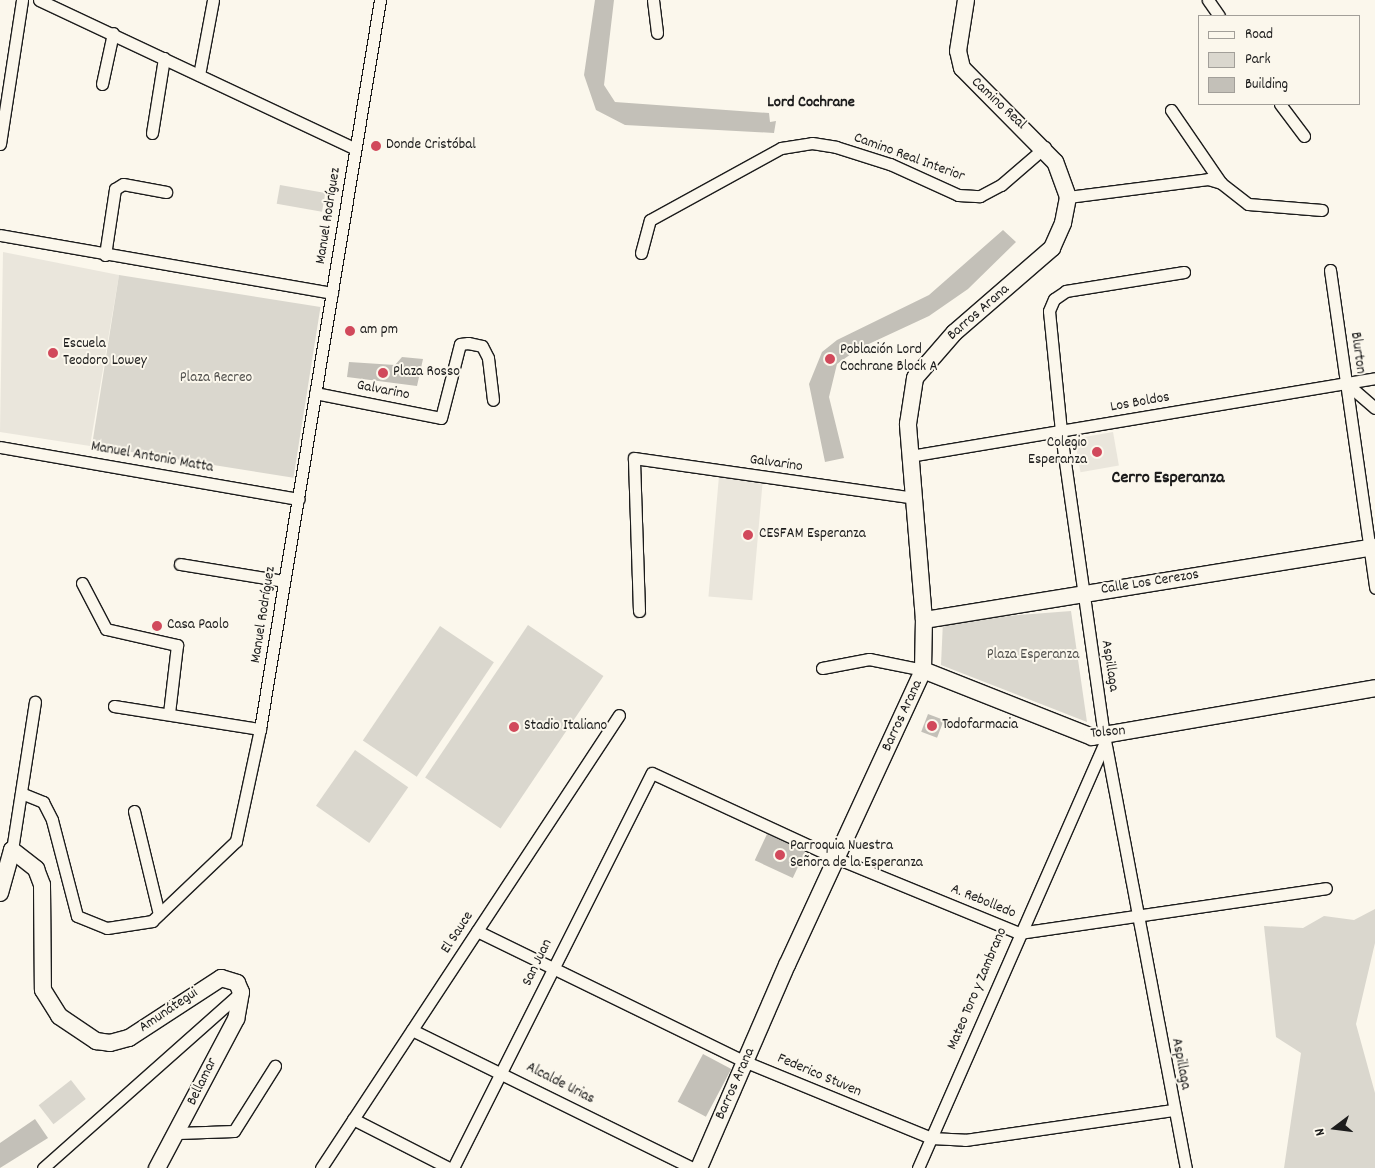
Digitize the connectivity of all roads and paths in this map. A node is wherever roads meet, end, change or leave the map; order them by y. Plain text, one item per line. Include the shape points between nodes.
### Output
1 (22, 0) edge
2 (39, 0) edge
3 (213, 0) edge
4 (380, 0) edge
5 (653, 0) edge
6 (966, 0) edge
7 (1208, 0) edge
8 (1217, 15) edge
9 (113, 33) junction
10 (657, 33) dead end
11 (164, 58) junction
12 (199, 75) junction
13 (102, 84) dead end
14 (1281, 105) edge
15 (1172, 110) dead end
16 (152, 133) dead end
17 (1304, 136) dead end
18 (0, 144) edge
19 (1045, 147) junction
20 (355, 149) junction
21 (1221, 183) junction
22 (166, 192) dead end
23 (1068, 197) junction
24 (1322, 210) dead end
25 (0, 235) edge
26 (641, 253) dead end
27 (105, 255) junction
28 (1330, 270) dead end
29 (1184, 272) dead end
30 (332, 293) junction
31 (1375, 378) edge
32 (1346, 383) junction
33 (315, 392) junction
34 (493, 400) dead end
35 (1375, 408) edge
36 (1061, 432) junction
37 (0, 447) edge
38 (910, 456) junction
39 (914, 498) junction
40 (298, 500) junction
41 (1372, 548) edge
42 (180, 564) dead end
43 (284, 581) junction
44 (82, 583) dead end
45 (1375, 588) edge
46 (1083, 594) junction
47 (639, 611) dead end
48 (924, 620) junction
49 (822, 668) dead end
50 (923, 670) junction
51 (1375, 688) edge
52 (35, 702) dead end
53 (114, 706) dead end
54 (170, 713) junction
55 (620, 715) dead end
56 (260, 729) junction
57 (1104, 738) junction
58 (652, 773) joint
59 (21, 793) junction
60 (134, 811) dead end
61 (12, 850) junction
62 (836, 858) junction
63 (1326, 888) dead end
64 (0, 894) edge
65 (160, 914) junction
66 (1137, 916) junction
67 (476, 931) junction
68 (1019, 933) junction
69 (552, 968) junction
70 (241, 992) junction
71 (412, 1030) junction
72 (746, 1062) junction
73 (276, 1066) dead end
74 (502, 1071) junction
75 (1173, 1110) junction
76 (352, 1119) junction
77 (178, 1133) junction
78 (931, 1138) junction
79 (43, 1168) edge
80 (157, 1168) edge
81 (321, 1168) edge
82 (451, 1168) edge
83 (694, 1168) edge
84 (699, 1168) edge
85 (918, 1168) edge
86 (1186, 1168) edge

1 - 18 street
2 - 9 street
3 - 12 street
4 - 20 street, Manuel Rodríguez
5 - 10 street
6 - 19 street, Camino Real via 958,51 962,68 973,84
7 - 8 street
9 - 11 street
9 - 13 street
11 - 12 street
11 - 16 street
12 - 20 street
14 - 17 street
15 - 21 street
19 - 23 street, Camino Real
19 - 26 street, Camino Real Interior via 1001,185 980,196 958,194 890,164 836,147 812,143 781,148 650,220
20 - 30 street, Manuel Rodríguez
21 - 23 street via 1208,179
21 - 24 street via 1248,204
22 - 27 street via 123,184 115,189
23 - 38 street, Barros Arana via 1052,248 923,364 908,407
25 - 27 street
27 - 30 street
28 - 32 street, Blurton
29 - 36 street, Aspillaga via 1066,291 1054,299 1049,312
30 - 33 street, Manuel Rodríguez
31 - 32 street, Los Boldos
32 - 35 street
32 - 36 street, Los Boldos
32 - 41 street, Blurton
33 - 34 street, Galvarino via 441,418 460,344 468,342 482,346 488,358
33 - 40 street, Manuel Rodríguez
36 - 38 street, Los Boldos
36 - 46 street, Aspillaga
37 - 40 street, Manuel Antonio Matta
38 - 39 street, Barros Arana
39 - 47 street, Galvarino via 634,458
39 - 48 street, Barros Arana
40 - 43 street, Manuel Rodríguez
41 - 45 street, Blurton
41 - 46 street, Calle Los Cerezos
42 - 43 street
43 - 56 street, Manuel Rodríguez
44 - 54 street via 106,629 178,645
46 - 48 street, Calle Los Cerezos
46 - 57 street, Aspillaga
48 - 50 street, Barros Arana
49 - 50 street, Tolson via 869,659
50 - 57 street, Tolson via 1085,735
50 - 62 street, Barros Arana
51 - 57 street, Tolson
52 - 59 street
53 - 54 street
54 - 56 street
55 - 67 street, El Sauce
56 - 65 street, Manuel Rodríguez via 236,841
57 - 66 street, Aspillaga
57 - 68 street, Mateo Toro y Zambrano
58 - 62 street, A. Rebolledo
58 - 69 street, San Juan
59 - 61 street
59 - 65 street, Manuel Rodríguez via 43,802 52,820 71,906 83,922 107,928 140,926
60 - 65 street
61 - 64 street
61 - 70 street, Amunátegui via 36,869 42,885 43,990 59,1016 76,1030 110,1044 129,1038 221,978 237,983
62 - 68 street, A. Rebolledo
62 - 72 street, Barros Arana
63 - 66 street, A. Rebolledo
66 - 68 street, A. Rebolledo
66 - 75 street, Aspillaga
67 - 69 street, Federico Stuven
67 - 71 street, El Sauce
68 - 78 street, Mateo Toro y Zambrano
69 - 72 street, Federico Stuven
69 - 74 street, San Juan
70 - 77 street, Bellamar via 236,1018
70 - 79 street, Amunátegui
71 - 74 street, Alcalde Urias
71 - 76 street, El Sauce
72 - 78 street, Federico Stuven
72 - 84 street, Barros Arana
73 - 77 street via 234,1130
74 - 82 street, San Juan
74 - 83 street, Alcalde Urias
75 - 78 street, Federico Stuven via 965,1140
75 - 86 street, Aspillaga
76 - 81 street, El Sauce
76 - 82 street
77 - 80 street, Bellamar
78 - 85 street, Mateo Toro y Zambrano

